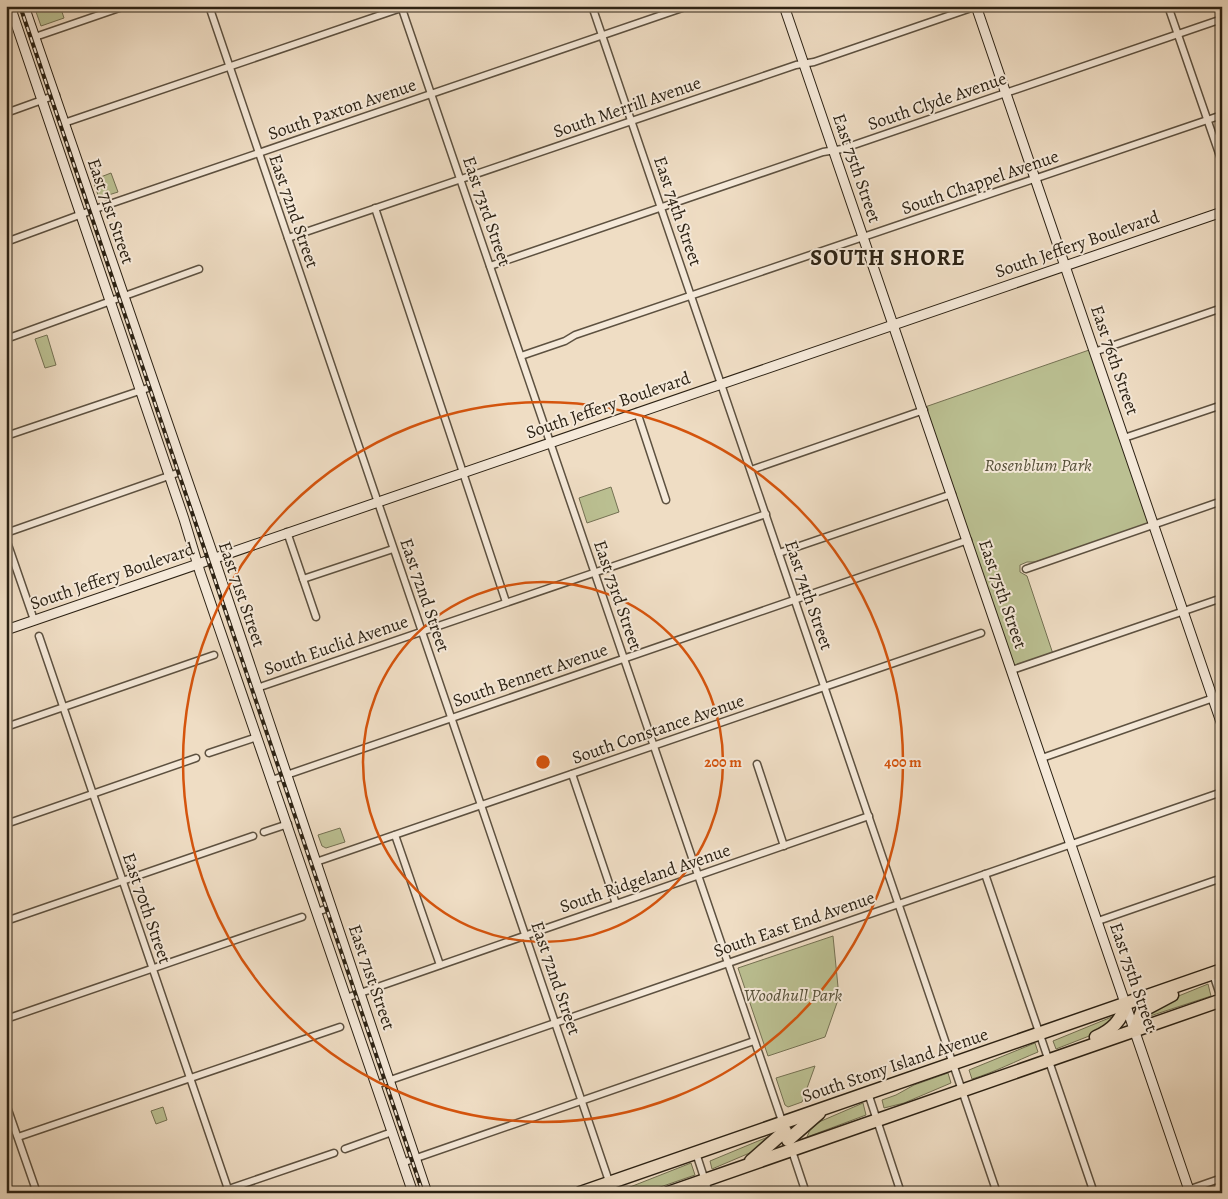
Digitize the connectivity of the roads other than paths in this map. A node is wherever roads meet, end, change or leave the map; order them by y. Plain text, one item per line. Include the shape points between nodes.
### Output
1 (10, 6) edge
2 (24, 6) edge
3 (125, 6) edge
4 (209, 6) edge
5 (592, 6) edge
6 (688, 6) edge
7 (784, 6) edge
8 (977, 6) edge
9 (1168, 6) edge
10 (403, 7) edge
11 (1222, 19) edge
12 (1178, 34) junction
13 (602, 36) junction
14 (35, 37) junction
15 (804, 64) junction
16 (229, 67) junction
17 (1006, 93) junction
18 (431, 94) junction
19 (56, 95) junction
20 (42, 100) junction
21 (6, 113) edge
22 (1222, 115) edge
23 (1207, 120) junction
24 (632, 121) junction
25 (64, 123) junction
26 (834, 150) junction
27 (259, 153) junction
28 (1222, 162) edge
29 (460, 179) junction
30 (1036, 179) junction
31 (661, 207) junction
32 (375, 208) junction
33 (94, 210) junction
34 (1222, 212) edge
35 (82, 215) junction
36 (864, 237) junction
37 (288, 238) junction
38 (6, 242) edge
39 (490, 266) junction
40 (1065, 266) junction
41 (199, 269) dead end
42 (691, 295) junction
43 (124, 296) junction
44 (111, 302) junction
45 (1222, 308) edge
46 (894, 324) junction
47 (6, 339) edge
48 (1094, 352) junction
49 (521, 356) junction
50 (721, 383) junction
51 (154, 386) junction
52 (141, 390) junction
53 (1222, 405) edge
54 (924, 410) junction
55 (637, 412) junction
56 (6, 436) edge
57 (1124, 438) junction
58 (550, 442) junction
59 (751, 470) junction
60 (183, 471) junction
61 (463, 472) junction
62 (170, 476) junction
63 (952, 494) junction
64 (666, 500) dead end
65 (377, 501) junction
66 (1222, 501) edge
67 (766, 514) junction
68 (1153, 525) junction
69 (287, 532) junction
70 (6, 533) edge
71 (6, 539) edge
72 (968, 540) junction
73 (394, 549) junction
74 (779, 553) junction
75 (214, 558) junction
76 (198, 563) junction
77 (1026, 569) dead end
78 (594, 572) junction
79 (304, 579) junction
80 (1222, 598) edge
81 (795, 600) junction
82 (506, 602) junction
83 (1183, 611) junction
84 (316, 617) dead end
85 (34, 620) junction
86 (6, 630) edge
87 (422, 631) junction
88 (981, 633) dead end
89 (39, 636) dead end
90 (214, 655) dead end
91 (624, 659) junction
92 (1012, 670) junction
93 (825, 687) junction
94 (257, 688) junction
95 (1217, 697) edge
96 (63, 707) junction
97 (451, 718) junction
98 (1222, 725) edge
99 (6, 727) edge
100 (257, 737) junction
101 (654, 746) junction
102 (208, 753) dead end
103 (196, 758) dead end
104 (1042, 758) junction
105 (757, 764) dead end
106 (572, 774) junction
107 (287, 775) junction
108 (272, 780) junction
109 (1222, 792) edge
110 (93, 794) junction
111 (481, 806) junction
112 (869, 816) junction
113 (6, 824) edge
114 (288, 824) junction
115 (264, 832) dead end
116 (396, 835) junction
117 (253, 836) dead end
118 (1072, 844) junction
119 (784, 846) junction
120 (316, 862) junction
121 (985, 874) junction
122 (698, 876) junction
123 (1222, 878) edge
124 (122, 881) junction
125 (616, 904) junction
126 (899, 904) junction
127 (331, 907) junction
128 (317, 912) junction
129 (302, 917) dead end
130 (6, 921) edge
131 (1098, 921) junction
132 (525, 936) junction
133 (728, 963) junction
134 (440, 965) junction
135 (152, 968) junction
136 (1217, 972) edge
137 (1179, 985) junction
138 (361, 993) junction
139 (346, 998) junction
140 (1222, 1000) edge
141 (1126, 1004) junction
142 (6, 1019) edge
143 (555, 1022) junction
144 (340, 1027) dead end
145 (1135, 1030) junction
146 (1039, 1033) junction
147 (754, 1041) junction
148 (1085, 1047) junction
149 (1048, 1060) junction
150 (953, 1064) junction
151 (190, 1078) junction
152 (390, 1080) junction
153 (376, 1085) junction
154 (962, 1090) junction
155 (868, 1093) junction
156 (582, 1101) junction
157 (6, 1104) edge
158 (825, 1108) junction
159 (8, 1115) edge
160 (877, 1120) junction
161 (392, 1132) junction
162 (787, 1136) junction
163 (18, 1138) junction
164 (345, 1149) dead end
165 (334, 1153) dead end
166 (696, 1153) junction
167 (416, 1158) junction
168 (402, 1163) junction
169 (746, 1166) junction
170 (1222, 1178) edge
171 (705, 1180) junction
172 (611, 1188) edge
173 (228, 1189) junction
174 (1189, 1191) edge
175 (37, 1193) edge
176 (217, 1193) edge
177 (413, 1193) edge
178 (428, 1193) edge
179 (580, 1193) edge
180 (668, 1193) edge
181 (709, 1193) edge
182 (806, 1193) edge
183 (901, 1193) edge
184 (997, 1193) edge
185 (1094, 1193) edge
186 (1179, 1193) edge

1 - 20 main road, East 71st Street
2 - 14 main road, East 71st Street
3 - 14 street
4 - 16 street, East 72nd Street
5 - 13 street, East 74th Street
6 - 13 street, South Paxton Avenue
7 - 15 main road, East 75th Street
8 - 15 street, South Merrill Avenue
8 - 17 main road, East 76th Street
9 - 12 street
10 - 16 street
10 - 18 street, East 73rd Street
11 - 12 street, South Clyde Avenue
12 - 17 street, South Clyde Avenue
12 - 23 street
13 - 18 street, South Paxton Avenue
13 - 24 street, East 74th Street
14 - 19 main road, East 71st Street
15 - 24 street, South Merrill Avenue
15 - 26 main road, East 75th Street
16 - 25 street
16 - 27 street, East 72nd Street
17 - 26 street, South Clyde Avenue
17 - 30 main road, East 76th Street
18 - 27 street, South Paxton Avenue
18 - 29 street, East 73rd Street
19 - 20 street
19 - 25 main road, East 71st Street
20 - 21 street
20 - 35 main road, East 71st Street
22 - 23 street, South Chappel Avenue
23 - 28 street
23 - 30 street, South Chappel Avenue
24 - 29 street, South Merrill Avenue
24 - 31 street, East 74th Street
25 - 33 main road, East 71st Street
26 - 31 street, South Clyde Avenue
26 - 36 main road, East 75th Street
27 - 33 street, South Paxton Avenue
27 - 37 street, East 72nd Street
29 - 32 street, South Merrill Avenue
29 - 39 street, East 73rd Street
30 - 36 street, South Chappel Avenue
30 - 40 main road, East 76th Street
31 - 39 street, South Clyde Avenue
31 - 42 street, East 74th Street
32 - 37 street, South Merrill Avenue
32 - 61 street
33 - 35 street, South Paxton Avenue
33 - 43 main road, East 71st Street
34 - 40 main road, South Jeffery Boulevard
35 - 38 street, South Paxton Avenue
35 - 44 main road, East 71st Street
36 - 42 street, South Chappel Avenue
36 - 46 main road, East 75th Street
37 - 65 street, East 72nd Street
39 - 49 street, East 73rd Street
40 - 46 main road, South Jeffery Boulevard
40 - 48 main road, East 76th Street
41 - 43 street
42 - 49 street, South Chappel Avenue
42 - 50 street, East 74th Street
43 - 44 street
43 - 51 main road, East 71st Street
44 - 47 street
44 - 52 main road, East 71st Street
45 - 48 street
46 - 50 main road, South Jeffery Boulevard
46 - 54 main road, East 75th Street
48 - 57 main road, East 76th Street
49 - 58 street, East 73rd Street
50 - 55 main road, South Jeffery Boulevard
50 - 59 street, East 74th Street
51 - 52 street
51 - 60 main road, East 71st Street
52 - 56 street
52 - 62 main road, East 71st Street
53 - 57 street
54 - 59 street
54 - 63 main road, East 75th Street
55 - 58 main road, South Jeffery Boulevard
55 - 64 street
57 - 68 main road, East 76th Street
58 - 61 main road, South Jeffery Boulevard
58 - 78 street, East 73rd Street
59 - 67 street, East 74th Street
60 - 62 street
60 - 75 main road, East 71st Street
61 - 65 main road, South Jeffery Boulevard
61 - 82 street
62 - 70 street
62 - 76 main road, East 71st Street
63 - 72 main road, East 75th Street
63 - 74 street
65 - 69 main road, South Jeffery Boulevard
65 - 73 street, East 72nd Street
66 - 68 street
67 - 74 street, East 74th Street
67 - 78 street, South Euclid Avenue
68 - 77 street
68 - 83 main road, East 76th Street
69 - 75 main road, South Jeffery Boulevard
69 - 79 street
71 - 85 street
72 - 81 street, South Bennett Avenue
72 - 92 main road, East 75th Street
73 - 79 street
73 - 87 street, East 72nd Street
74 - 81 street, East 74th Street
75 - 76 main road, South Jeffery Boulevard
75 - 94 main road, East 71st Street
76 - 85 main road, South Jeffery Boulevard
76 - 100 main road, East 71st Street
78 - 82 street, South Euclid Avenue
78 - 91 street, East 73rd Street
79 - 84 street
80 - 83 street
81 - 91 street, South Bennett Avenue
81 - 93 street, East 74th Street
82 - 87 street, South Euclid Avenue
83 - 92 street
83 - 95 main road, East 76th Street
85 - 86 main road, South Jeffery Boulevard
87 - 94 street, South Euclid Avenue
87 - 97 street, East 72nd Street
88 - 93 street, South Constance Avenue
89 - 96 street, East 70th Street
90 - 96 street
91 - 97 street, South Bennett Avenue
91 - 101 street, East 73rd Street
92 - 104 main road, East 75th Street
93 - 101 street, South Constance Avenue
93 - 112 street, East 74th Street
94 - 107 main road, East 71st Street
95 - 98 main road, East 76th Street
95 - 104 street
96 - 99 street
96 - 110 street, East 70th Street
97 - 107 street, South Bennett Avenue
97 - 111 street, East 72nd Street
100 - 102 street
100 - 108 main road, East 71st Street
101 - 106 street, South Constance Avenue
101 - 122 street, East 73rd Street
103 - 110 street
104 - 118 main road, East 75th Street
105 - 119 street
106 - 111 street, South Constance Avenue
106 - 125 street
107 - 108 street, South Bennett Avenue
107 - 120 main road, East 71st Street
108 - 114 main road, East 71st Street
109 - 118 street, South East End Avenue
110 - 113 street
110 - 124 street, East 70th Street
111 - 116 street, South Constance Avenue
111 - 132 street, East 72nd Street
112 - 119 street, South Ridgeland Avenue
112 - 126 street, East 74th Street
114 - 115 street
114 - 128 main road, East 71st Street
116 - 120 street, South Constance Avenue
116 - 134 street
117 - 124 street
118 - 121 street, South East End Avenue
118 - 131 main road, East 75th Street
119 - 122 street, South Ridgeland Avenue
120 - 127 main road, East 71st Street
121 - 126 street, South East End Avenue
121 - 146 street
122 - 125 street, South Ridgeland Avenue
122 - 133 street, East 73rd Street
123 - 131 street
124 - 130 street
124 - 135 street, East 70th Street
125 - 132 street, South Ridgeland Avenue
126 - 133 street, South East End Avenue
126 - 150 street, East 74th Street
127 - 128 street
127 - 138 main road, East 71st Street
128 - 139 main road, East 71st Street
129 - 135 street
131 - 141 main road, East 75th Street
132 - 134 street, South Ridgeland Avenue
132 - 143 street, East 72nd Street
133 - 143 street, South East End Avenue
133 - 147 street, East 73rd Street
134 - 138 street, South Ridgeland Avenue
135 - 142 street
135 - 151 street, East 70th Street
136 - 137 highway, South Stony Island Avenue
136 - 140 street
137 - 141 highway, South Stony Island Avenue
137 - 145 highway via 1175,993 1142,1012
138 - 139 street, South Ridgeland Avenue
138 - 152 main road, East 71st Street
139 - 153 main road, East 71st Street
140 - 145 highway, South Stony Island Avenue
141 - 145 main road, East 75th Street
141 - 146 highway, South Stony Island Avenue
141 - 148 highway via 1109,1031 1093,1038
143 - 152 street, South East End Avenue
143 - 156 street, East 72nd Street
144 - 151 street
145 - 148 highway, South Stony Island Avenue
145 - 174 main road, East 75th Street
146 - 149 street
146 - 150 highway, South Stony Island Avenue
147 - 156 street
147 - 162 street, East 73rd Street
148 - 149 highway, South Stony Island Avenue
149 - 154 highway, South Stony Island Avenue
149 - 185 street
150 - 154 street, East 74th Street
150 - 155 highway, South Stony Island Avenue
151 - 163 street
151 - 173 street, East 70th Street
152 - 153 street, South East End Avenue
152 - 167 main road, East 71st Street
153 - 161 main road, East 71st Street
154 - 160 highway, South Stony Island Avenue
154 - 184 street, East 74th Street
155 - 158 highway, South Stony Island Avenue
155 - 160 street
156 - 167 street
156 - 172 street, East 72nd Street
157 - 159 street
158 - 162 highway
158 - 162 highway, South Stony Island Avenue
159 - 163 street
160 - 162 highway, South Stony Island Avenue
160 - 183 street
161 - 164 street
161 - 168 main road, East 71st Street
162 - 166 highway, South Stony Island Avenue
162 - 169 highway, South Stony Island Avenue
162 - 169 highway
162 - 182 street, East 73rd Street
163 - 175 street
165 - 173 street
166 - 171 street
166 - 172 highway, South Stony Island Avenue
167 - 168 street
167 - 178 main road, East 71st Street
168 - 177 main road, East 71st Street
169 - 171 highway, South Stony Island Avenue
170 - 174 street
171 - 180 highway, South Stony Island Avenue
171 - 181 street
172 - 179 highway, South Stony Island Avenue
173 - 176 street
174 - 186 street

